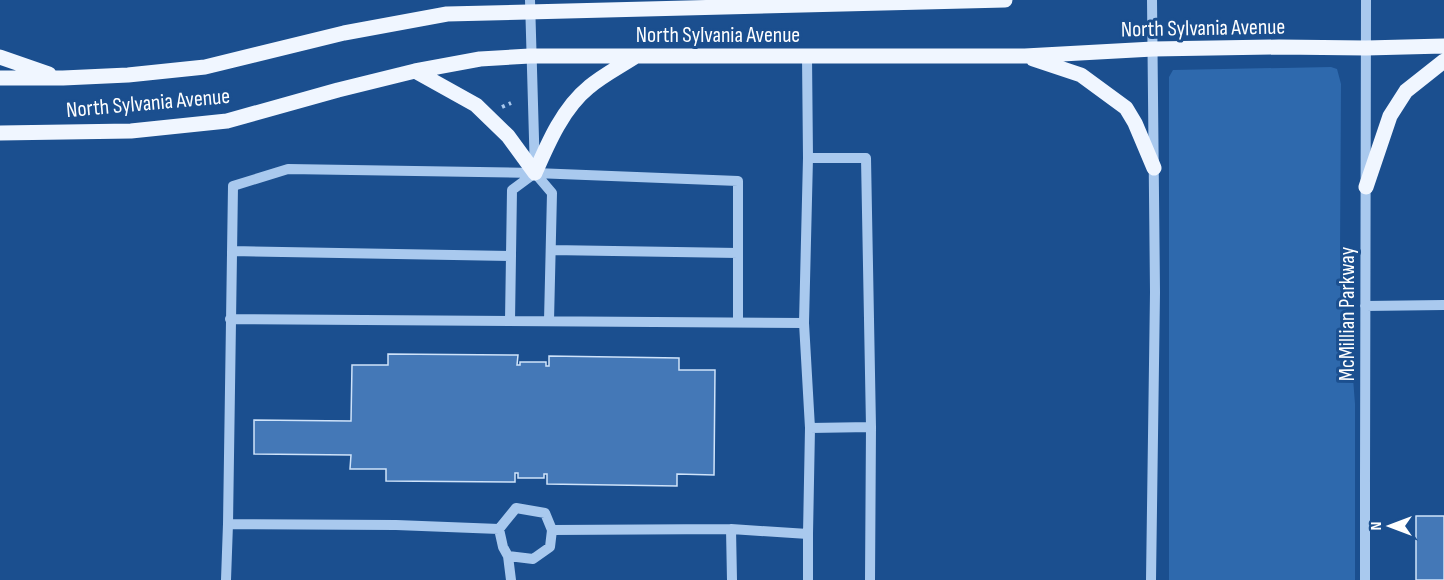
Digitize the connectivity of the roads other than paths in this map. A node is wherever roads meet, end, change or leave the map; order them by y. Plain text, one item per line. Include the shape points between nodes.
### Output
1 (464, 0) edge
2 (653, 0) edge
3 (1005, 0) edge
4 (1152, 0) edge
5 (1366, 0) edge
6 (530, 6) edge
7 (677, 8) junction
8 (417, 20) junction
9 (1444, 46) edge
10 (1366, 48) junction
11 (1153, 49) junction
12 (530, 56) junction
13 (636, 56) junction
14 (807, 56) junction
15 (1025, 56) junction
16 (0, 57) edge
17 (1444, 61) edge
18 (415, 71) junction
19 (0, 78) edge
20 (63, 78) junction
21 (0, 133) edge
22 (16, 133) junction
23 (0, 142) edge
24 (808, 158) junction
25 (1154, 168) junction
26 (535, 173) junction
27 (1366, 187) junction
28 (551, 250) junction
29 (232, 251) junction
30 (738, 253) junction
31 (511, 256) junction
32 (1444, 305) edge
33 (1365, 306) junction
34 (230, 319) junction
35 (510, 321) junction
36 (549, 321) junction
37 (738, 322) junction
38 (804, 323) junction
39 (871, 427) junction
40 (810, 428) junction
41 (228, 524) junction
42 (499, 529) junction
43 (731, 529) junction
44 (552, 530) junction
45 (808, 534) junction
46 (508, 556) junction
47 (226, 580) edge
48 (511, 580) edge
49 (732, 580) edge
50 (808, 580) edge
51 (870, 580) edge
52 (1151, 580) edge
53 (1365, 580) edge

1 - 8 main road
2 - 7 main road
3 - 7 main road, North Sylvania Avenue
4 - 11 street
5 - 10 street, McMillian Parkway
6 - 7 main road, North Sylvania Avenue
6 - 8 main road, North Sylvania Avenue
6 - 12 street
8 - 20 main road, North Sylvania Avenue via 344,33 205,67
9 - 10 main road, North Sylvania Avenue
10 - 11 main road, North Sylvania Avenue
10 - 27 street, McMillian Parkway
11 - 15 main road, North Sylvania Avenue
11 - 25 street
12 - 13 main road, North Sylvania Avenue
12 - 18 main road, North Sylvania Avenue via 480,59
12 - 26 street
13 - 14 main road, North Sylvania Avenue
13 - 26 main road via 588,87 567,110
14 - 15 main road, North Sylvania Avenue
14 - 24 street
15 - 25 main road via 1081,75 1126,108
16 - 20 main road
17 - 27 main road via 1406,91 1390,116
18 - 22 main road, North Sylvania Avenue via 227,121 131,131
18 - 26 main road via 476,105 507,136
19 - 20 main road, North Sylvania Avenue
21 - 22 main road, North Sylvania Avenue
22 - 23 main road
24 - 38 street
24 - 39 street via 866,158
25 - 52 street
26 - 28 street via 552,193
26 - 29 street via 288,169 233,186
26 - 30 street via 738,181
26 - 31 street via 512,190
27 - 33 street, McMillian Parkway
28 - 30 street
28 - 36 street
29 - 31 street
29 - 34 street
30 - 37 street
31 - 35 street
32 - 33 street
33 - 53 street, McMillian Parkway
34 - 35 street
34 - 41 street
35 - 36 street
36 - 37 street
37 - 38 street
38 - 40 street
39 - 40 street
39 - 51 street
40 - 45 street
41 - 42 street
41 - 47 street
42 - 44 street via 516,508 545,513
42 - 46 street
43 - 44 street
43 - 45 street
43 - 49 street
44 - 46 street via 550,547 533,559
45 - 50 street
46 - 48 street

